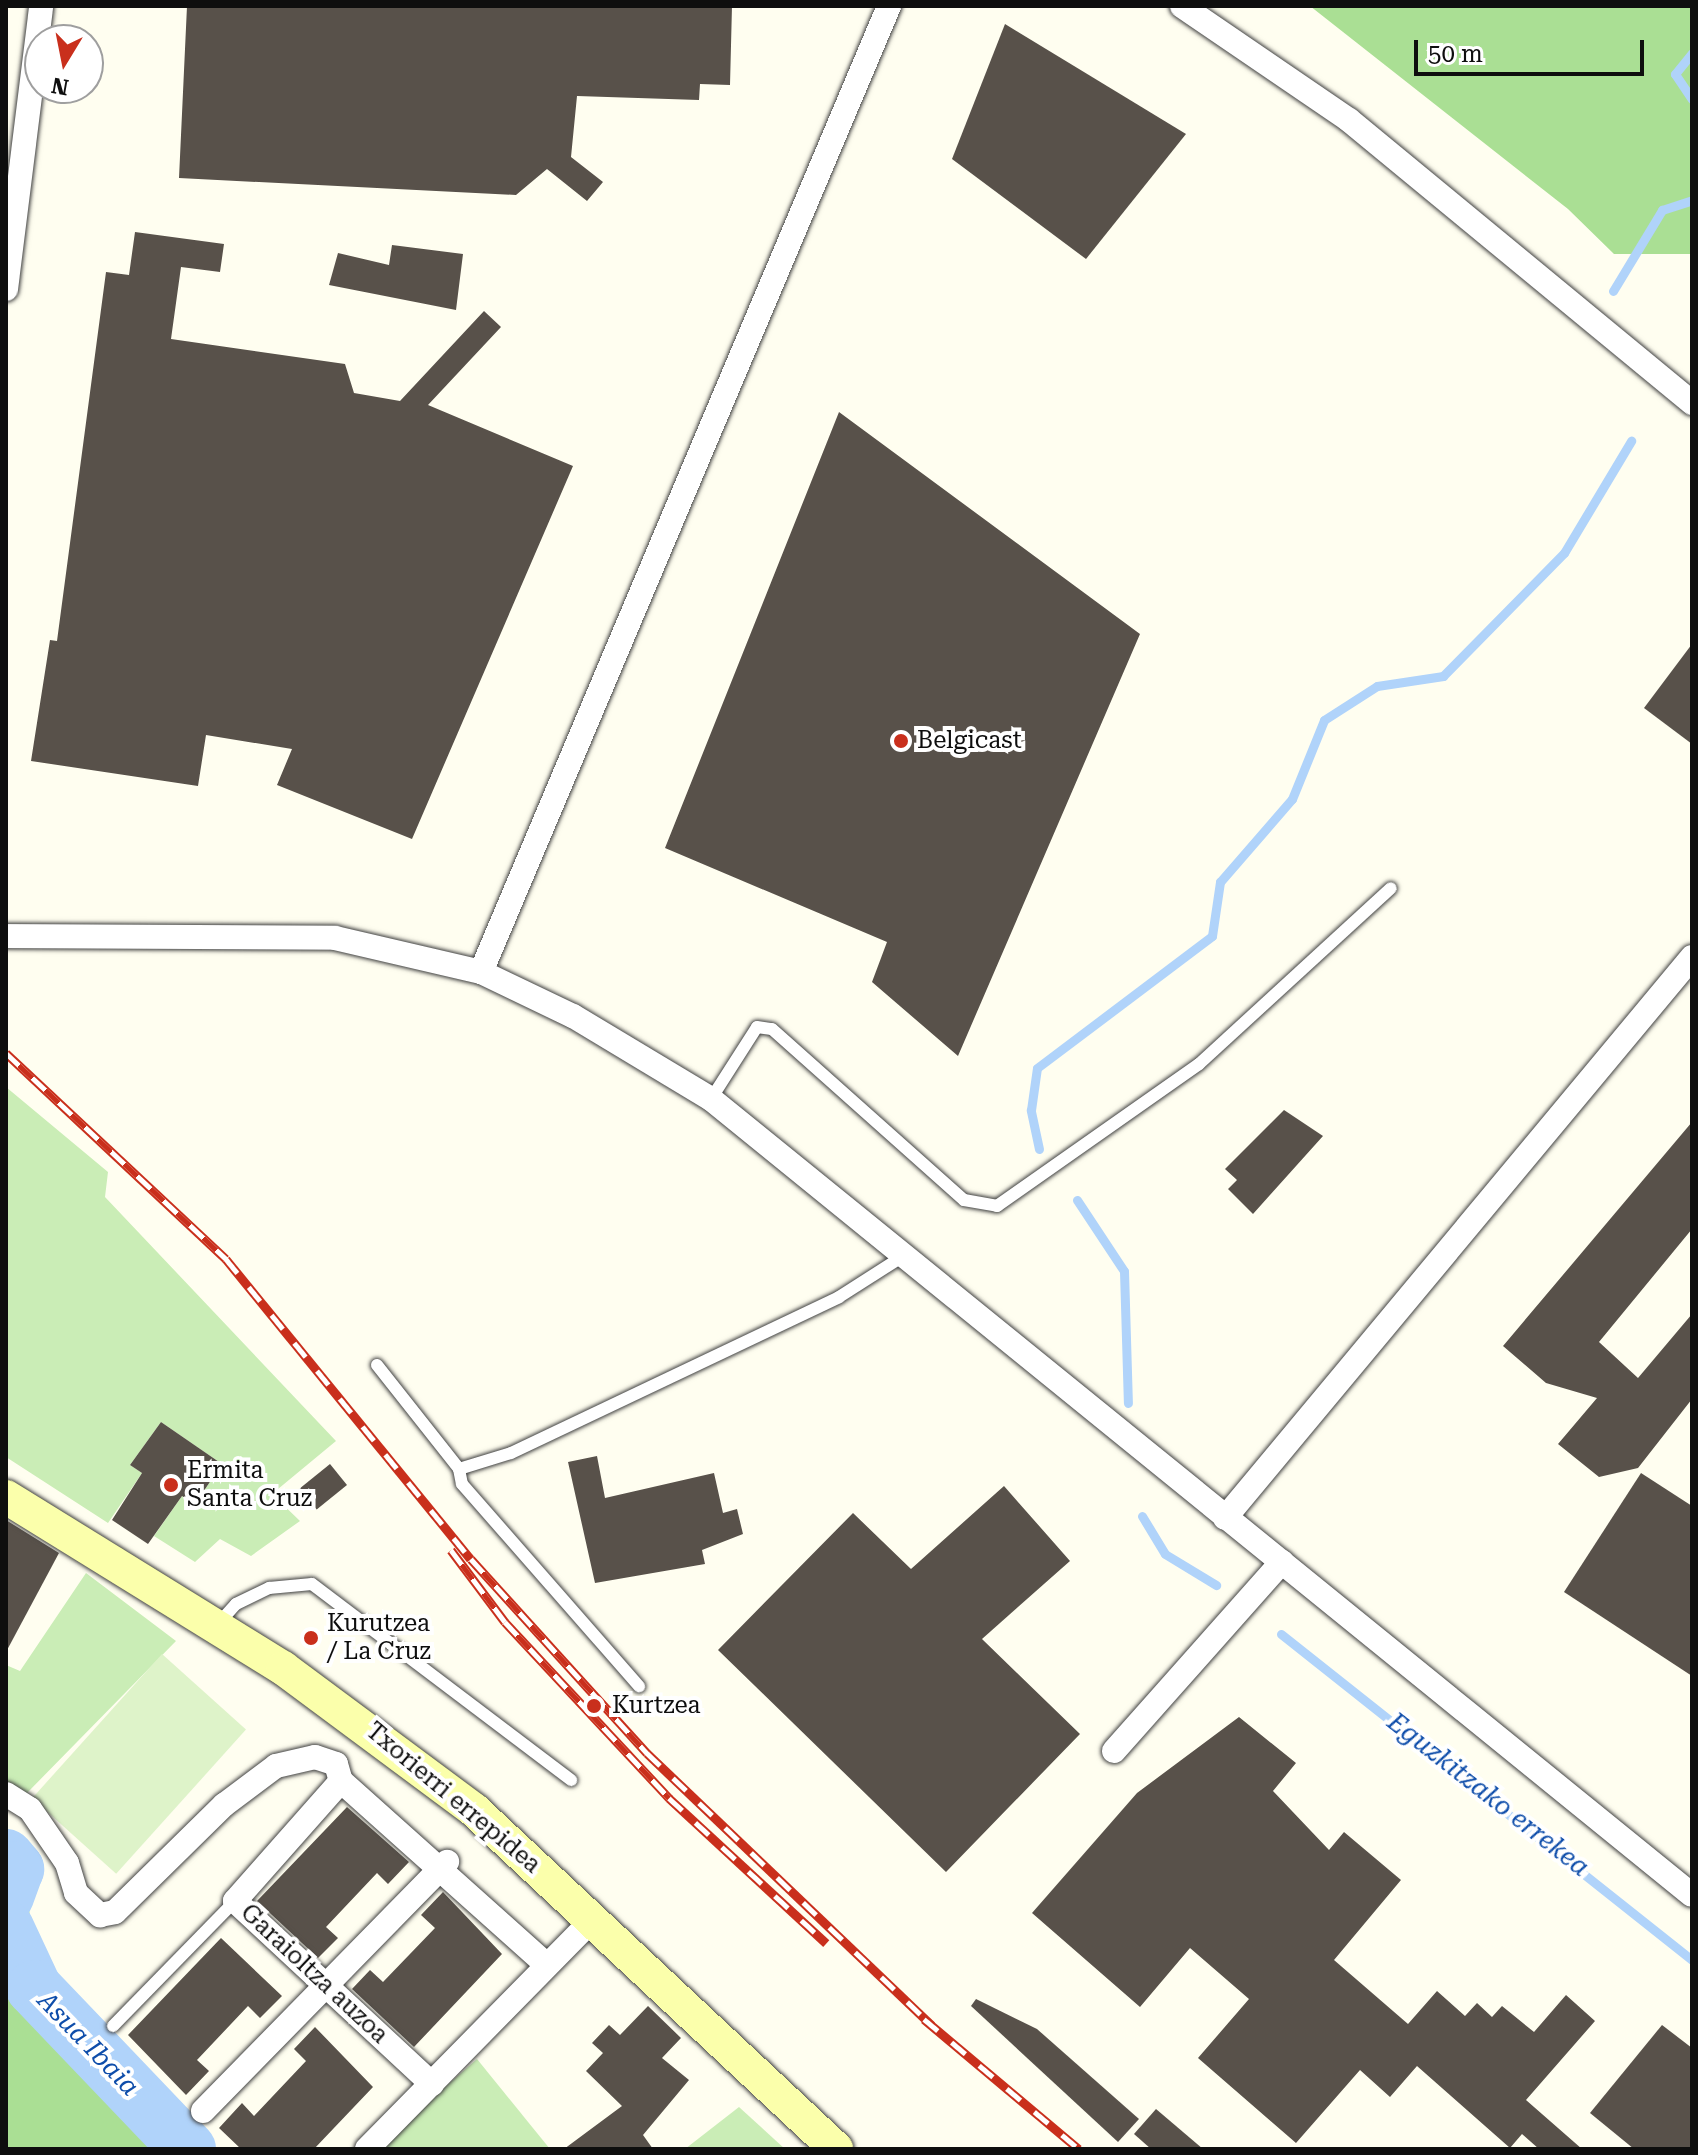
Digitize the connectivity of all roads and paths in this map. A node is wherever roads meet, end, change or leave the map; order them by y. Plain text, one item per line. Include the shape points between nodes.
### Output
1 (41, 6) edge
2 (889, 6) edge
3 (1182, 6) edge
4 (6, 289) edge
5 (1692, 403) edge
6 (1391, 888) dead end
7 (6, 936) edge
8 (1692, 957) edge
9 (481, 972) junction
10 (711, 1099) junction
11 (903, 1256) junction
12 (377, 1365) dead end
13 (459, 1469) junction
14 (12, 1498) edge
15 (1225, 1518) junction
16 (1282, 1562) junction
17 (217, 1625) junction
18 (639, 1686) dead end
19 (1114, 1751) dead end
20 (571, 1780) dead end
21 (341, 1781) junction
22 (6, 1794) edge
23 (444, 1865) junction
24 (1692, 1895) edge
25 (235, 1901) junction
26 (592, 1920) junction
27 (547, 1965) junction
28 (326, 1985) junction
29 (113, 2026) dead end
30 (432, 2084) junction
31 (203, 2111) dead end
32 (367, 2149) edge
33 (836, 2149) edge

1 - 4 street
2 - 9 street
3 - 5 street via 1349,120
6 - 10 lane via 1199,1064 997,1206 964,1200 772,1029 757,1027
7 - 9 street via 335,938
8 - 15 street
9 - 10 street via 573,1016
10 - 11 street
11 - 13 lane via 825,1304 511,1453
11 - 15 street
12 - 13 lane
13 - 18 lane via 462,1484
14 - 17 street, Txorierri errepidea
15 - 16 street
16 - 19 street
16 - 24 street
17 - 20 lane via 236,1604 269,1588 312,1584
17 - 26 street, Txorierri errepidea via 364,1724 474,1810
21 - 22 street via 336,1764 315,1757 276,1766 224,1805 115,1912 100,1915 76,1893 67,1863 30,1809
21 - 23 street
21 - 25 street, Garaioltza auzoa
23 - 27 street
23 - 28 street
25 - 28 street, Garaioltza auzoa
25 - 29 lane
26 - 27 street
26 - 33 street, Txorierri errepidea
27 - 30 street
28 - 30 street, Garaioltza auzoa
28 - 31 street
30 - 32 street

